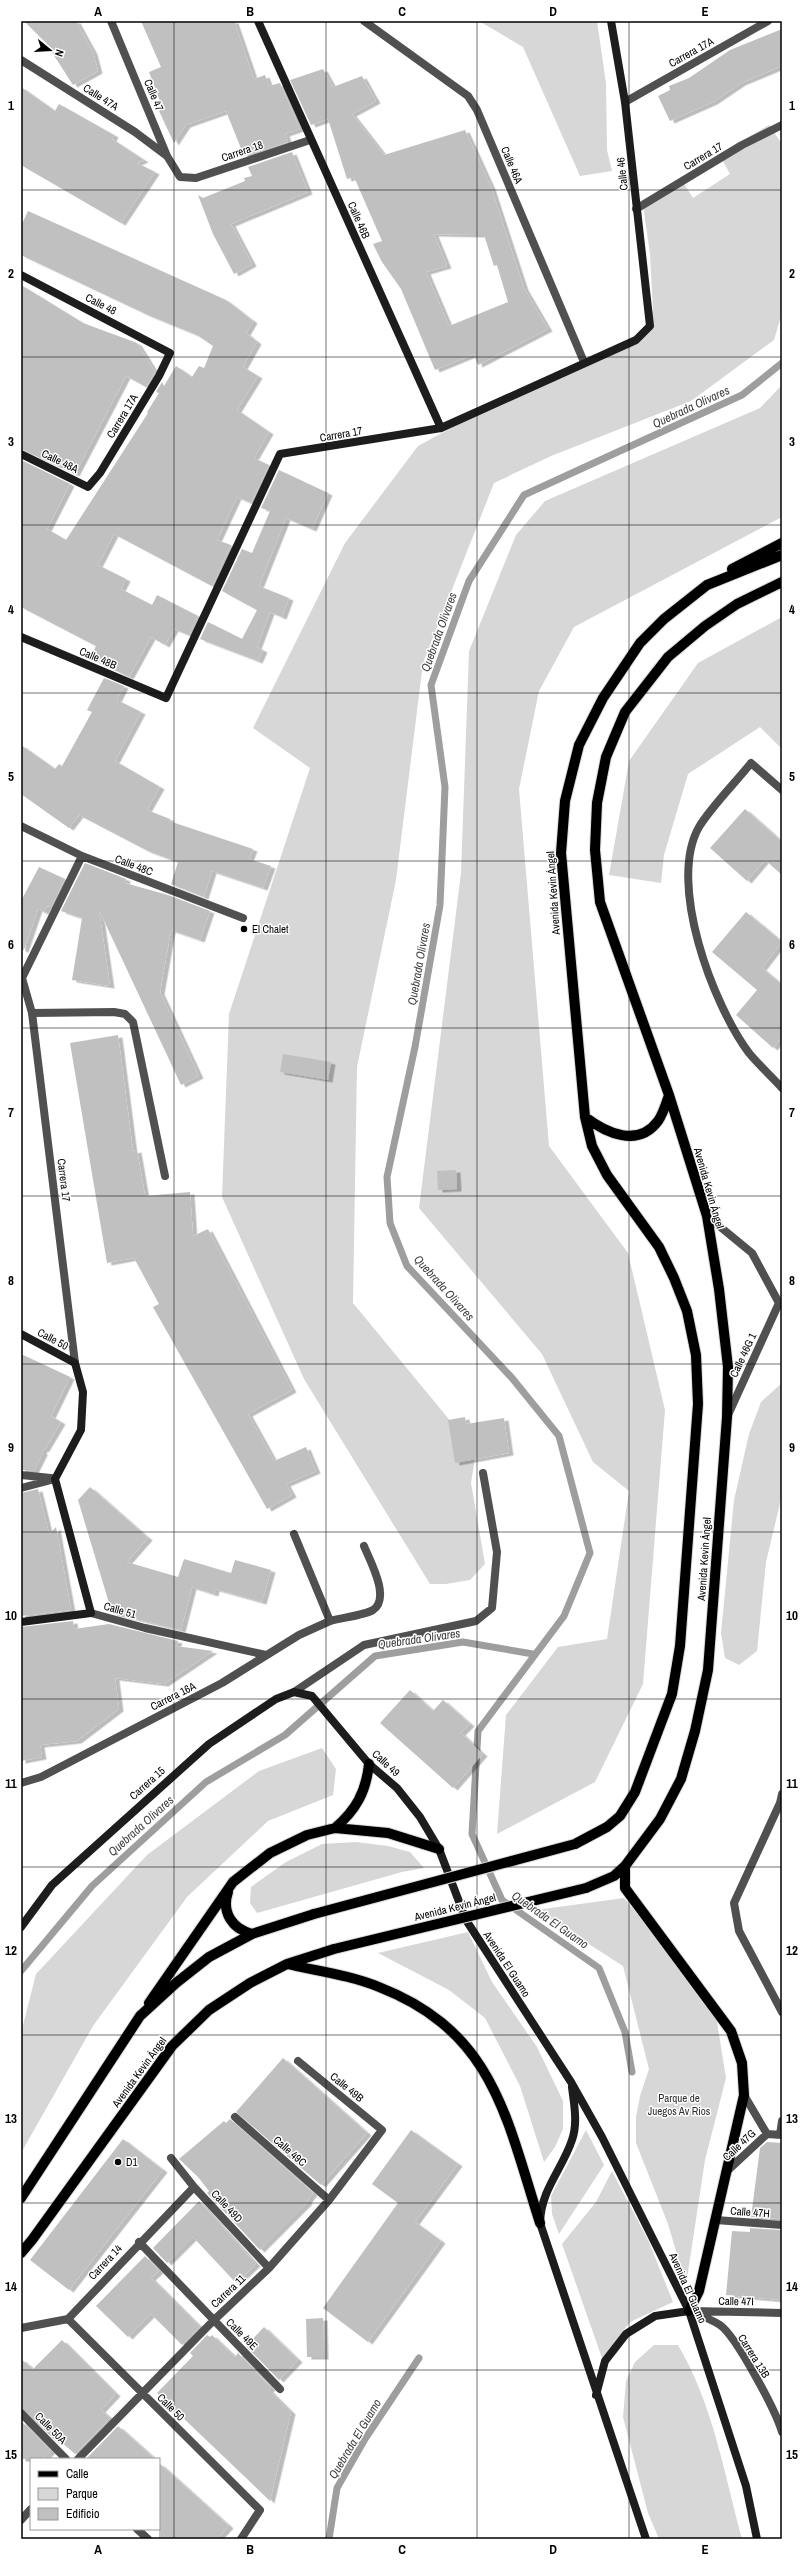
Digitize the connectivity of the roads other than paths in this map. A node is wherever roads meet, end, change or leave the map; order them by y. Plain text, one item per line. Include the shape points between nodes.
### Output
1 (111, 21) edge
2 (258, 21) edge
3 (364, 21) edge
4 (611, 21) edge
5 (768, 21) edge
6 (21, 60) edge
7 (625, 102) junction
8 (782, 125) edge
9 (310, 140) junction
10 (167, 156) junction
11 (180, 176) joint
12 (636, 209) junction
13 (21, 275) edge
14 (650, 326) joint
15 (170, 352) joint
16 (584, 362) junction
17 (441, 428) junction
18 (21, 454) edge
19 (88, 487) joint
20 (782, 542) edge
21 (782, 555) edge
22 (782, 582) edge
23 (707, 585) junction
24 (21, 637) edge
25 (166, 698) joint
26 (782, 790) edge
27 (21, 826) edge
28 (82, 856) junction
29 (243, 918) dead end
30 (22, 977) edge
31 (32, 1013) junction
32 (782, 1088) edge
33 (669, 1095) junction
34 (585, 1117) junction
35 (165, 1176) dead end
36 (707, 1216) junction
37 (780, 1303) edge
38 (21, 1334) edge
39 (75, 1363) junction
40 (727, 1417) junction
41 (483, 1473) dead end
42 (21, 1475) edge
43 (55, 1479) junction
44 (21, 1488) edge
45 (294, 1534) dead end
46 (364, 1546) dead end
47 (91, 1613) junction
48 (330, 1621) junction
49 (21, 1622) edge
50 (266, 1655) junction
51 (294, 1692) junction
52 (369, 1764) junction
53 (21, 1783) edge
54 (782, 1794) edge
55 (781, 1803) edge
56 (335, 1828) junction
57 (439, 1849) junction
58 (626, 1866) junction
59 (233, 1882) junction
60 (21, 1927) edge
61 (252, 1934) junction
62 (287, 1964) junction
63 (782, 2012) edge
64 (140, 2016) junction
65 (298, 2061) dead end
66 (572, 2082) junction
67 (744, 2095) junction
68 (236, 2118) dead end
69 (782, 2121) edge
70 (382, 2130) joint
71 (767, 2134) junction
72 (781, 2135) edge
73 (171, 2158) dead end
74 (725, 2173) junction
75 (194, 2187) junction
76 (21, 2198) edge
77 (329, 2200) junction
78 (716, 2220) junction
79 (540, 2223) junction
80 (782, 2225) edge
81 (139, 2242) junction
82 (21, 2253) edge
83 (269, 2268) junction
84 (689, 2310) junction
85 (782, 2313) edge
86 (68, 2319) junction
87 (213, 2321) junction
88 (21, 2328) edge
89 (280, 2389) dead end
90 (141, 2394) junction
91 (596, 2395) junction
92 (21, 2413) edge
93 (780, 2417) edge
94 (782, 2432) edge
95 (65, 2458) edge
96 (79, 2458) edge
97 (30, 2510) edge
98 (21, 2520) edge
99 (138, 2530) edge
100 (148, 2539) edge
101 (241, 2539) edge
102 (646, 2539) edge
103 (757, 2539) edge

1 - 10 street, Calle 47
2 - 9 street, Calle 46B
3 - 16 street, Calle 46A via 468,96 477,110
4 - 7 street, Calle 46
5 - 7 street, Carrera 17A
6 - 10 street, Calle 47A via 135,132
7 - 12 street, Calle 46
8 - 12 street, Carrera 17 via 742,145
9 - 11 street, Carrera 18 via 196,178
9 - 17 street, Calle 46B
10 - 11 street, Calle 47
12 - 14 street, Calle 46
13 - 15 street, Calle 48
14 - 16 street, Carrera 17 via 636,340
15 - 19 street, Carrera 17A via 159,376 104,467
16 - 17 street, Carrera 17
17 - 25 street, Carrera 17 via 280,454
18 - 19 street, Calle 48A
20 - 23 main road
21 - 23 main road, Avenida Kevin Ángel
22 - 33 main road, Avenida Kevin Ángel via 737,604 705,626 668,657 625,712 606,757 597,803 595,842 600,902
23 - 34 main road, Avenida Kevin Ángel via 664,619 640,643 603,698 579,745 565,801 561,853 564,903
24 - 25 street, Calle 48B
26 - 32 street via 751,763 699,827 690,859 690,911 713,988 730,1023 749,1053
27 - 28 street, Calle 48C
28 - 29 street, Calle 48C
28 - 30 street, Carrera 17
30 - 31 street, Carrera 17
31 - 35 street via 114,1012 125,1014 133,1022
31 - 39 street, Carrera 17
33 - 34 main road via 658,1120 644,1133 635,1136 606,1131
33 - 36 main road, Avenida Kevin Ángel
34 - 61 main road, Avenida Kevin Ángel, bridge via 592,1146 607,1175 659,1248 674,1278 687,1311 696,1355 698,1404 680,1646 672,1694 635,1792 620,1816 607,1827 575,1844 314,1914
36 - 37 street, Calle 46G 1 via 752,1253
36 - 40 main road, Avenida Kevin Ángel via 728,1367
37 - 40 street, Calle 46G 1
38 - 39 street, Calle 50
39 - 43 street, Carrera 17 via 83,1392 81,1430
40 - 58 main road, Avenida Kevin Ángel via 708,1670 695,1731 681,1779 660,1819
41 - 51 street via 496,1552 492,1608 476,1621 364,1645
42 - 43 street
43 - 44 street
43 - 47 street, Calle 51
45 - 48 street
46 - 48 street, Carrera 16A via 381,1588 379,1603 373,1610
47 - 49 street
47 - 50 street, Calle 51
48 - 50 street, Carrera 16A via 299,1635
50 - 53 street, Carrera 16A via 208,1690 40,1777
51 - 52 street, Calle 49 via 312,1696
51 - 60 street, Carrera 15 via 276,1699 209,1744 152,1792 52,1885
52 - 56 main road via 367,1782 360,1800 349,1816
52 - 57 street, Calle 49 via 402,1794 420,1817
54 - 55 street
55 - 63 street via 734,1903 739,1931
56 - 57 main road via 388,1833
56 - 59 main road via 307,1835 270,1852
57 - 66 street, Avenida El Guamo via 466,1920
58 - 62 main road, Avenida Kevin Ángel, bridge via 614,1876 586,1888 334,1949
58 - 67 main road via 625,1888 731,2031 742,2063
59 - 61 main road via 227,1896 227,1912 234,1925
59 - 64 main road
61 - 64 main road, Avenida Kevin Ángel via 209,1957
62 - 79 main road via 378,1986 419,2006 452,2030 478,2060 501,2103
62 - 82 main road, Avenida Kevin Ángel via 250,1983 209,2010 172,2046
64 - 76 main road, Avenida Kevin Ángel
65 - 70 street, Calle 49B
66 - 79 street, Avenida El Guamo via 575,2117 573,2139 544,2193
66 - 84 street, Avenida El Guamo
67 - 71 street, Calle 47G
67 - 74 main road
68 - 77 street, Calle 49C
69 - 72 street
70 - 77 street, Carrera 11
71 - 72 street, Calle 47G
71 - 74 street, Calle 47G
73 - 75 street, Calle 49D
74 - 78 main road
75 - 81 street, Carrera 14
75 - 83 street, Calle 49D
77 - 83 street, Carrera 11
78 - 80 street, Calle 47H
78 - 84 main road via 699,2291
79 - 91 street, Avenida El Guamo
81 - 86 street, Carrera 14
81 - 87 street, Calle 49E
83 - 87 street, Carrera 11
84 - 85 street, Calle 47I
84 - 91 street via 655,2316 626,2334 605,2361
84 - 93 street, Carrera 13B via 721,2325 737,2346
84 - 103 street, Avenida El Guamo via 746,2486
86 - 88 street
86 - 90 street, Calle 50
87 - 89 street, Calle 49E
87 - 90 street, Carrera 11
90 - 96 street, Carrera 11
90 - 101 street, Calle 50 via 260,2510
91 - 102 street, Avenida El Guamo
92 - 95 street, Calle 50A
93 - 94 street, Carrera 13B
97 - 98 street
99 - 100 street

